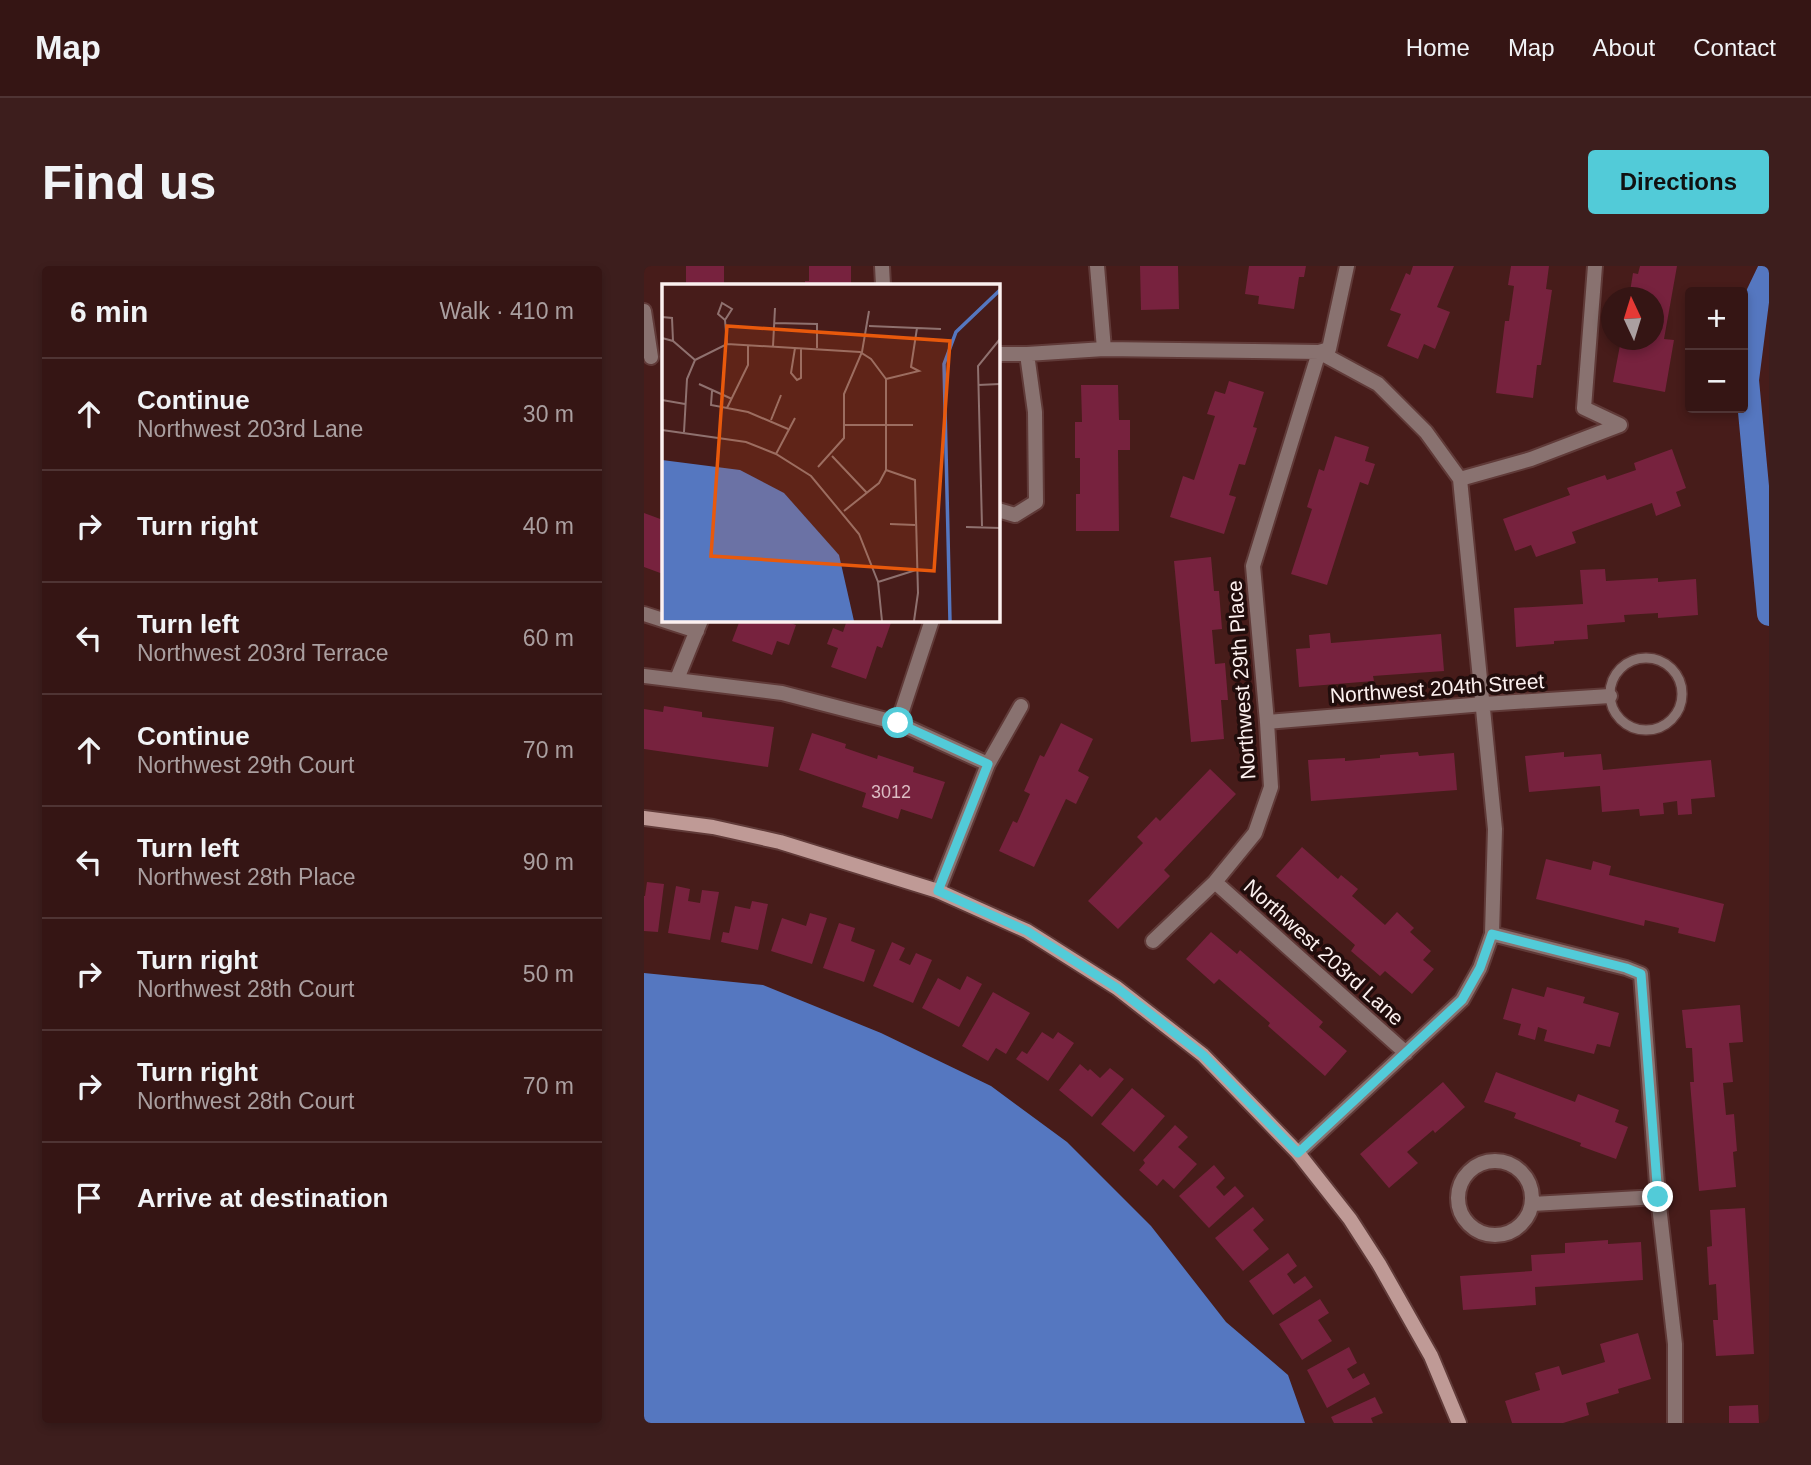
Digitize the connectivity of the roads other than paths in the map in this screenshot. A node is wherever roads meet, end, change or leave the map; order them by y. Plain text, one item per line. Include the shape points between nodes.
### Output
1 (882, 266) edge
2 (1097, 266) edge
3 (1348, 266) edge
4 (1595, 266) edge
5 (883, 284) edge
6 (644, 311) edge
7 (1104, 349) junction
8 (1319, 352) junction
9 (999, 354) edge
10 (1027, 354) junction
11 (653, 357) edge
12 (1460, 479) junction
13 (999, 510) edge
14 (644, 614) edge
15 (662, 618) edge
16 (679, 621) edge
17 (932, 621) edge
18 (699, 625) edge
19 (644, 676) edge
20 (677, 679) junction
21 (1610, 696) junction
22 (1484, 704) junction
23 (1021, 706) dead end
24 (1267, 722) junction
25 (898, 723) junction
26 (988, 764) junction
27 (644, 818) edge
28 (1215, 882) junction
29 (938, 891) junction
30 (1492, 934) junction
31 (1153, 941) dead end
32 (1406, 1053) junction
33 (1298, 1153) junction
34 (1658, 1197) junction
35 (1532, 1203) junction
36 (1459, 1423) edge
37 (1675, 1423) edge

1 - 5 street
2 - 7 street
3 - 8 street, Northwest 29th Place via 1329,349
4 - 12 street via 1584,408 1620,425 1531,459
6 - 11 street
7 - 8 street
7 - 10 street
8 - 12 street via 1378,384 1426,432
8 - 24 street, Northwest 29th Place via 1253,566
9 - 10 street
10 - 13 street via 1035,412 1036,502 1015,515
12 - 22 street
14 - 15 street
16 - 18 street
17 - 25 street
18 - 20 street
19 - 20 street
20 - 25 street via 782,693
21 - 21 lane via 1616,673 1624,665 1647,658 1670,667 1681,688 1681,700 1671,720 1650,730 1618,718
21 - 22 street, Northwest 204th Street
22 - 24 street, Northwest 204th Street
22 - 30 street via 1495,830
23 - 26 street
24 - 28 street, Northwest 29th Place via 1271,787 1255,833
25 - 26 street
26 - 29 street
27 - 29 street via 780,842
28 - 31 street, Northwest 29th Place
28 - 32 street, Northwest 203rd Lane
29 - 33 street via 1027,931 1117,988 1203,1055
30 - 32 street via 1462,1000
30 - 34 street via 1641,974
32 - 33 street
33 - 36 street via 1379,1264 1431,1356
34 - 35 street
34 - 37 street via 1675,1344
35 - 35 street via 1524,1174 1512,1164 1496,1160 1481,1163 1459,1185 1461,1216 1486,1235 1516,1230

